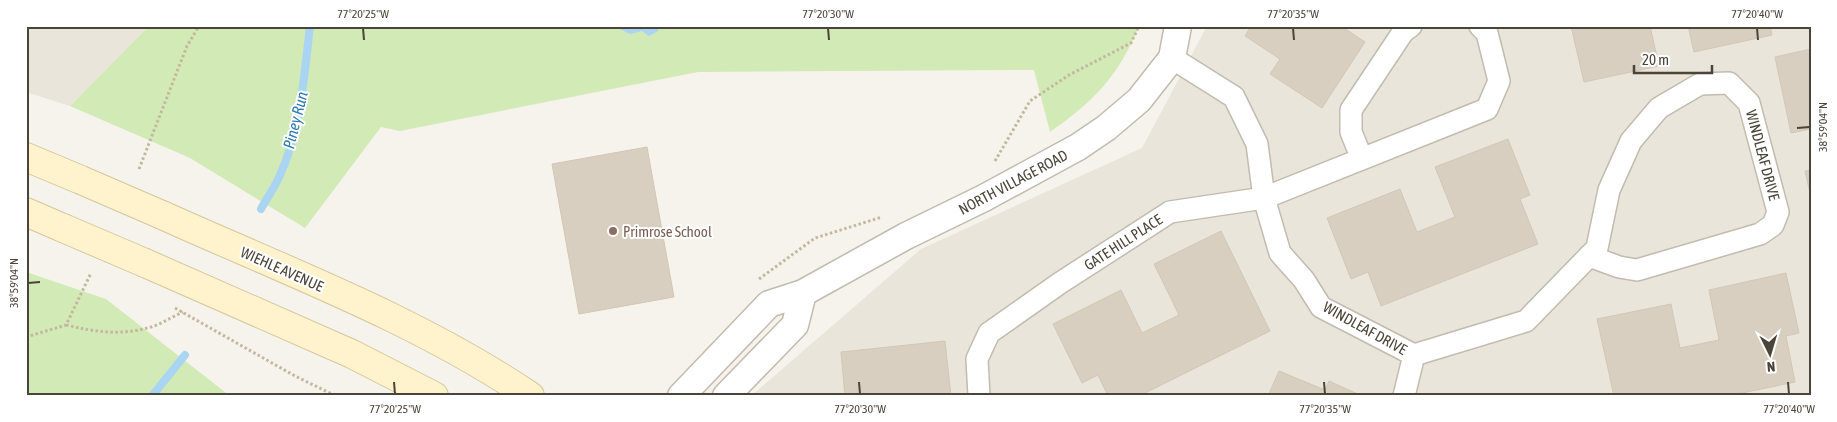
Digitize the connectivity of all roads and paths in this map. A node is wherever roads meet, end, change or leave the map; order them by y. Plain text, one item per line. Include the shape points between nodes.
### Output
1 (199, 26) edge
2 (1139, 26) edge
3 (1178, 26) edge
4 (1411, 26) edge
5 (1480, 26) edge
6 (1172, 58) junction
7 (26, 157) edge
8 (1362, 159) junction
9 (993, 164) dead end
10 (139, 169) dead end
11 (1264, 198) junction
12 (26, 212) edge
13 (1589, 256) junction
14 (91, 272) dead end
15 (803, 293) junction
16 (168, 304) dead end
17 (183, 312) junction
18 (66, 325) junction
19 (26, 337) edge
20 (1414, 355) junction
21 (336, 396) edge
22 (434, 396) edge
23 (530, 396) edge
24 (681, 396) edge
25 (726, 396) edge
26 (979, 396) edge
27 (1404, 396) edge

1 - 10 path via 187,46
2 - 9 path via 1131,43 1069,75 1030,101
3 - 6 street, NORTH VILLAGE ROAD
4 - 8 street via 1403,32 1352,110 1351,132
5 - 8 street, GATE HILL PLACE via 1487,33 1499,81 1487,109
6 - 11 street, WINDLEAF DRIVE via 1234,97 1257,144
6 - 15 street, NORTH VILLAGE ROAD via 1139,100 1085,142
7 - 23 main road, WIEHLE AVENUE, bridge via 162,214 399,322 473,360
8 - 11 street, GATE HILL PLACE
11 - 20 street, WINDLEAF DRIVE via 1280,253 1304,280 1321,307
11 - 26 street, GATE HILL PLACE via 1170,212 1060,283 989,333 977,359
12 - 22 main road, bridge via 352,354
13 - 13 street, WINDLEAF DRIVE via 1597,248 1609,190 1631,141 1659,108 1700,84 1729,83 1749,103 1778,212 1773,225 1760,234 1638,270
13 - 20 street, WINDLEAF DRIVE via 1526,322
14 - 18 path
15 - 24 street, NORTH VILLAGE ROAD via 768,304
15 - 25 street via 795,324
16 - 17 path
17 - 18 path via 153,327 126,332 100,333
17 - 21 path
18 - 19 path
20 - 27 street

